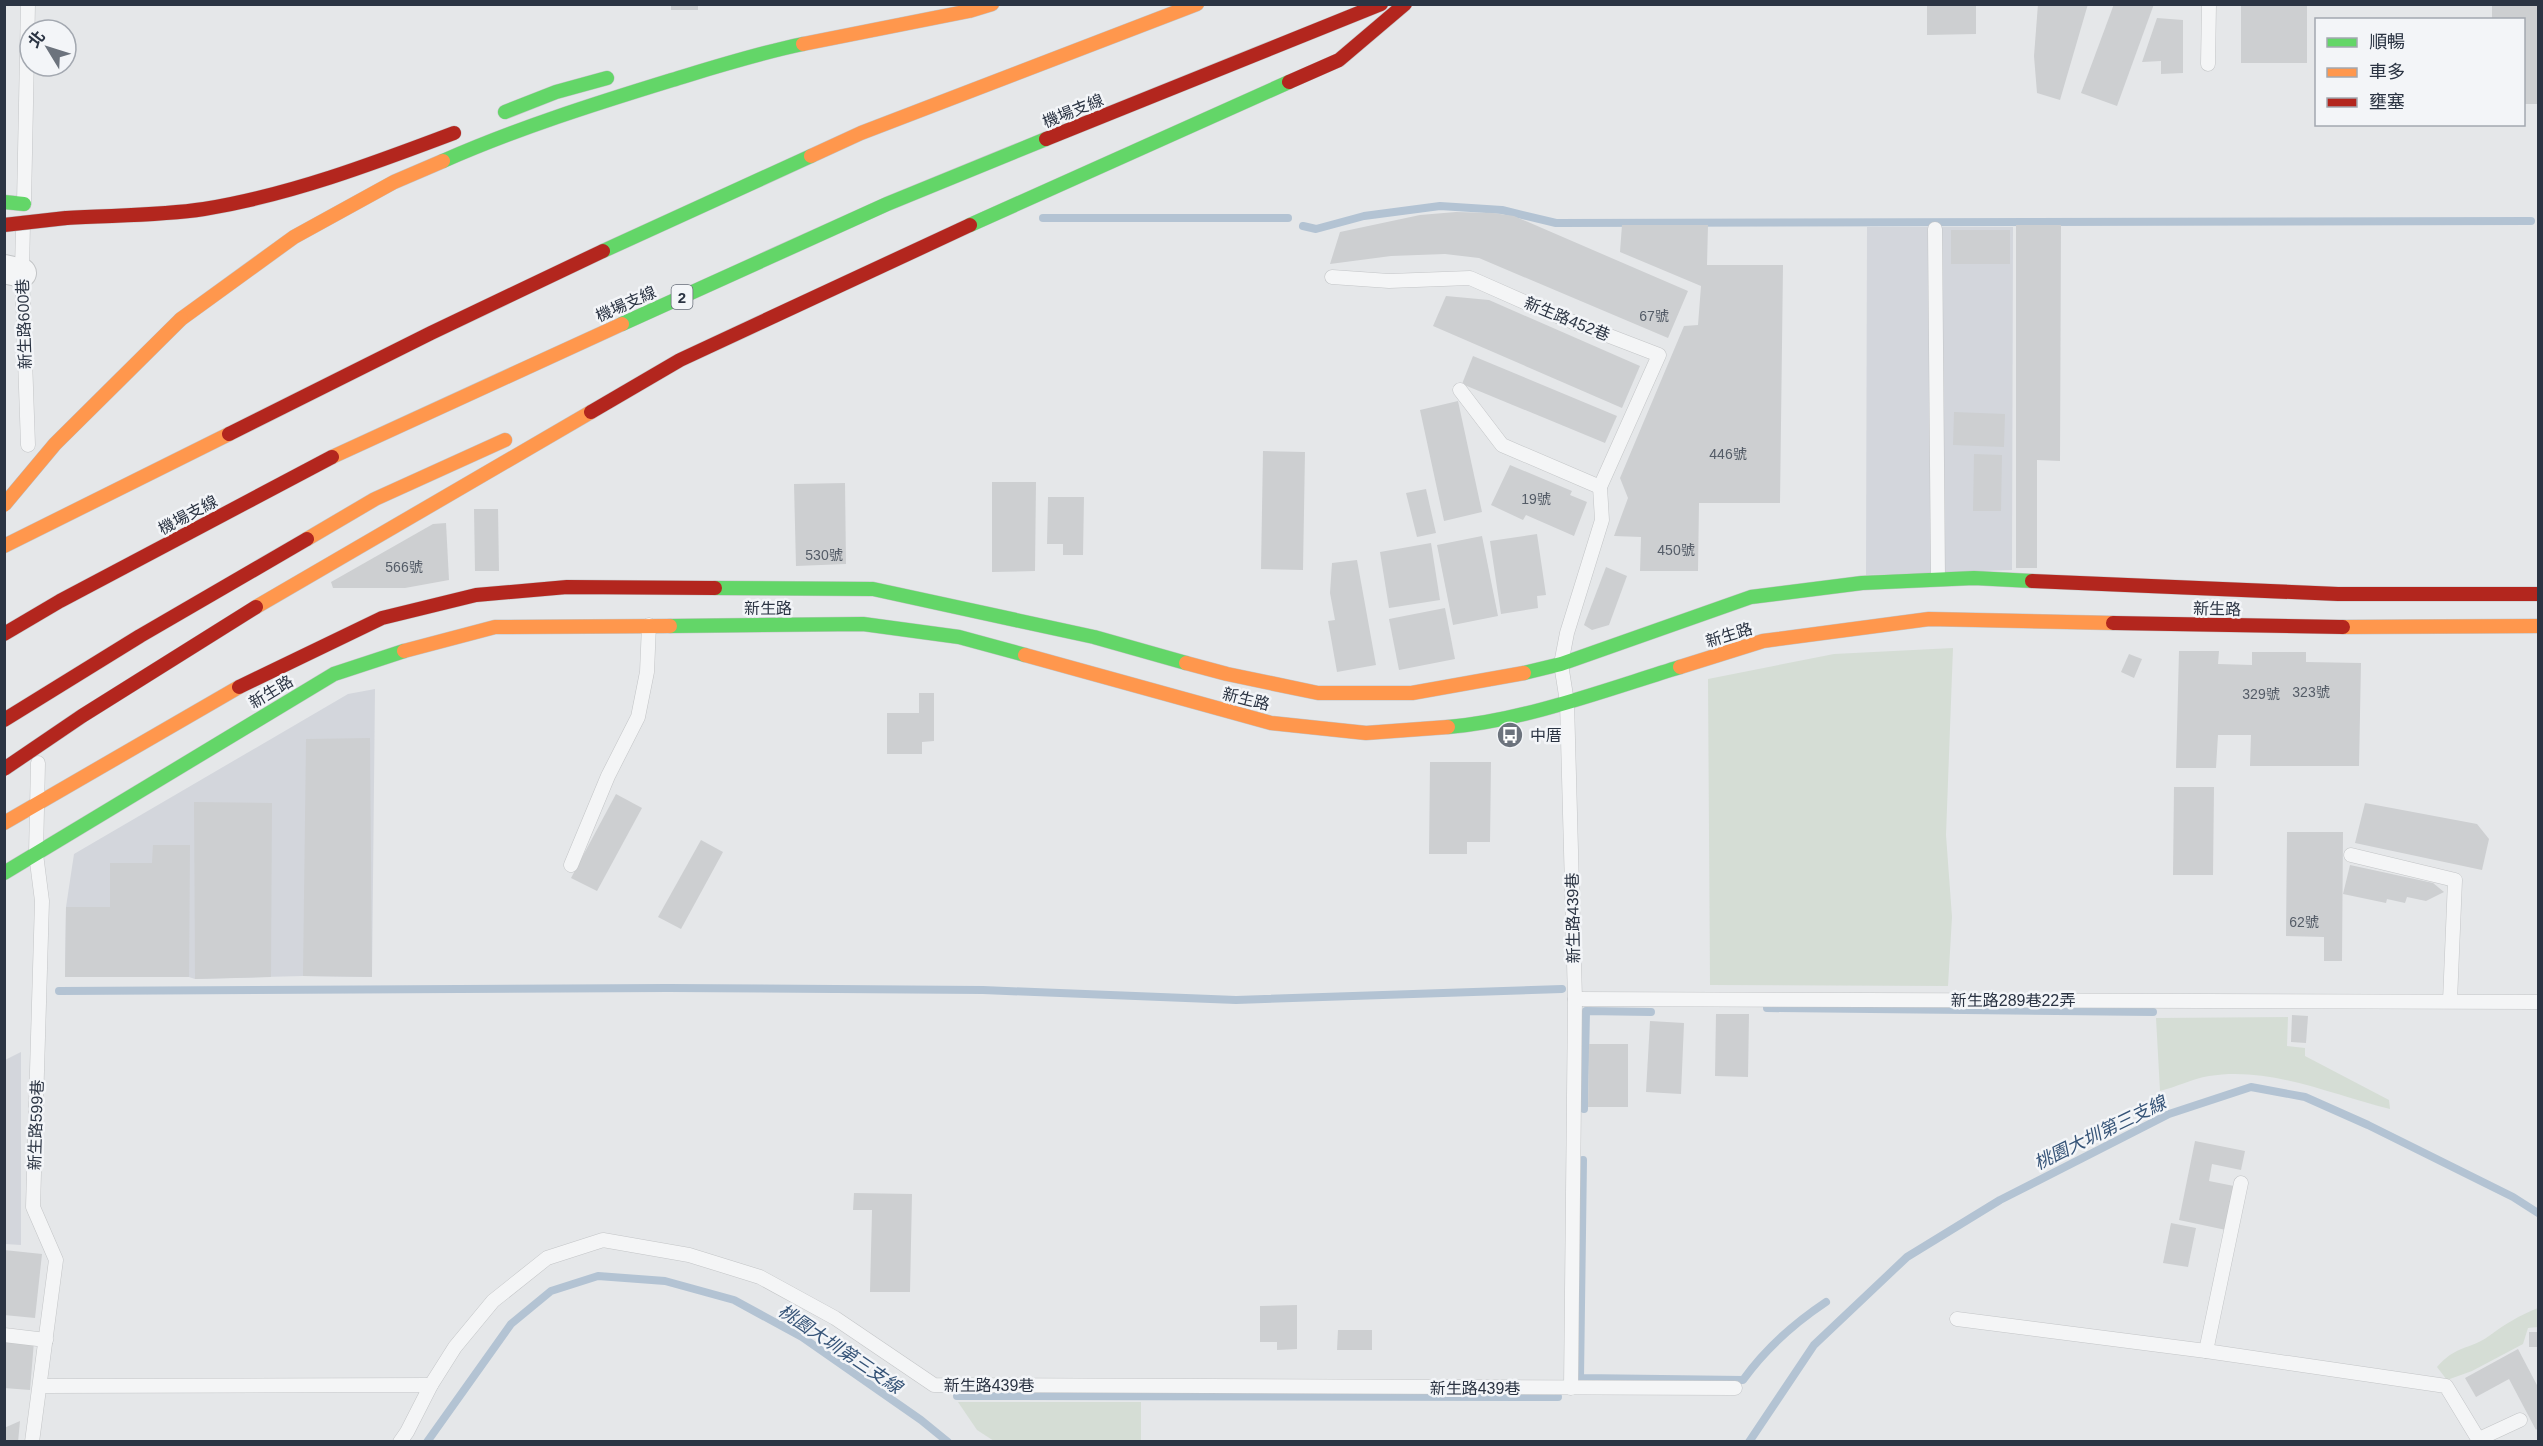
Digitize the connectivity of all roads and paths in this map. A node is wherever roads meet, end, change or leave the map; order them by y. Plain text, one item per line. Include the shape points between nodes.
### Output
1 (28, 4) edge
2 (992, 4) edge
3 (1197, 4) edge
4 (1381, 4) edge
5 (1405, 4) edge
6 (2209, 4) edge
7 (774, 50) junction
8 (698, 56) dead end
9 (2208, 64) dead end
10 (617, 75) dead end
11 (494, 117) dead end
12 (464, 129) dead end
13 (4, 202) edge
14 (24, 204) junction
15 (4, 225) edge
16 (1935, 229) dead end
17 (13, 271) edge
18 (1332, 277) dead end
19 (680, 360) junction
20 (1460, 390) dead end
21 (549, 420) dead end
22 (517, 435) dead end
23 (27, 445) dead end
24 (1600, 487) junction
25 (4, 505) edge
26 (4, 546) edge
27 (1938, 579) junction
28 (2538, 594) edge
29 (649, 625) junction
30 (2538, 626) edge
31 (4, 634) edge
32 (1561, 664) junction
33 (1568, 702) junction
34 (4, 720) edge
35 (38, 763) dead end
36 (4, 769) edge
37 (38, 804) junction
38 (4, 823) edge
39 (36, 854) junction
40 (2351, 855) dead end
41 (571, 865) dead end
42 (4, 873) edge
43 (1575, 999) junction
44 (2451, 1001) junction
45 (2538, 1002) edge
46 (2241, 1183) dead end
47 (1957, 1319) dead end
48 (4, 1335) edge
49 (46, 1340) junction
50 (2206, 1352) junction
51 (431, 1385) junction
52 (40, 1386) junction
53 (1571, 1388) junction
54 (1735, 1388) dead end
55 (2520, 1420) dead end
56 (2480, 1440) edge
57 (32, 1442) edge
58 (400, 1442) edge

1 - 14 lane, 新生路600巷
2 - 7 main road
3 - 26 main road via 829,147 431,333
4 - 31 main road, 機場支線 / 2 via 887,204 365,440
5 - 19 main road via 1339,60 1070,179
6 - 9 lane
7 - 8 main road
7 - 25 main road, bridge via 498,137 394,182 294,237 181,319 55,444
10 - 11 main road via 556,92
12 - 15 main road, bridge via 299,188 202,209
13 - 14 main road
14 - 17 lane, 新生路600巷
16 - 27 lane
17 - 23 lane, 新生路600巷
18 - 24 lane, 新生路452巷 via 1389,281 1470,278 1659,355
19 - 21 main road
19 - 36 main road, bridge via 256,607
20 - 24 lane via 1502,445
22 - 34 main road via 375,499
24 - 32 lane, 新生路452巷 via 1602,520
27 - 28 main road, 新生路 via 2338,594
27 - 32 main road, 新生路 via 1862,583 1751,597
29 - 33 main road, 新生路 via 863,624 959,637 1271,723 1366,732 1470,725
29 - 39 main road, 新生路 via 495,627 398,652 333,674
29 - 41 lane via 647,672 638,717
30 - 33 main road, 新生路 via 2367,628 1929,619 1763,641
32 - 33 lane, 新生路439巷
32 - 37 main road, 新生路 via 1412,693 1318,693 1227,674 1094,637 873,589 567,587 476,595 382,618 253,679
33 - 43 lane, 新生路439巷
35 - 37 lane
37 - 38 main road, 新生路
37 - 39 lane, 新生路599巷
39 - 42 main road, 新生路
39 - 49 lane, 新生路599巷 via 42,901 33,1207 56,1260
40 - 44 lane via 2455,880
43 - 44 lane, 新生路289巷22弄
43 - 53 lane, 新生路439巷
44 - 45 lane, 新生路289巷22弄
46 - 50 lane
47 - 50 lane
48 - 49 lane
49 - 52 lane, 新生路599巷
50 - 56 lane via 2446,1386
51 - 52 lane
51 - 53 lane, 新生路439巷 via 455,1347 493,1301 547,1258 603,1240 689,1255 760,1277 835,1318 934,1385
51 - 58 lane, 新生路439巷
52 - 57 lane, 新生路599巷
53 - 54 lane, 新生路439巷
55 - 56 lane

